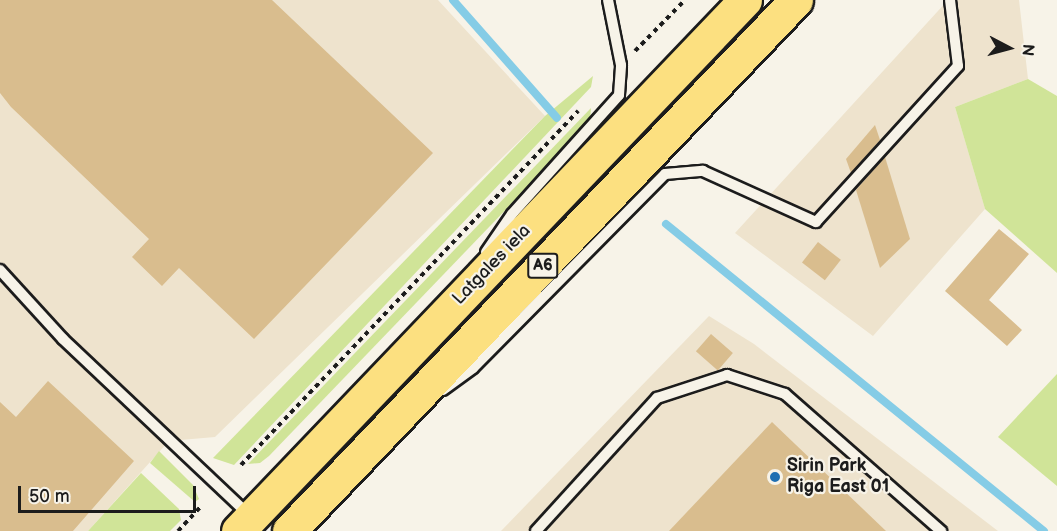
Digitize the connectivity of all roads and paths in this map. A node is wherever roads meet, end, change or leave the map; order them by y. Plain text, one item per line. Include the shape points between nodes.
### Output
1 (608, 0) edge
2 (685, 0) edge
3 (796, 0) edge
4 (950, 0) edge
5 (738, 5) edge
6 (647, 40) dead end
7 (584, 105) dead end
8 (0, 270) edge
9 (477, 280) junction
10 (416, 399) junction
11 (242, 465) dead end
12 (200, 507) dead end
13 (251, 526) edge
14 (177, 531) edge
15 (289, 531) edge
16 (536, 531) edge
17 (941, 531) edge

1 - 9 lane via 621,65 619,95 512,214 487,248
2 - 6 path
3 - 10 highway, Latgales iela / A6
4 - 10 lane, Latgales iela / A6 via 958,66 816,222 703,171 665,174 473,368 446,389
5 - 9 highway, Latgales iela / A6
7 - 11 path
8 - 13 lane via 63,339
9 - 13 highway, Latgales iela / A6
10 - 15 highway, Latgales iela / A6
12 - 14 path
16 - 17 lane via 657,398 727,375 785,394

